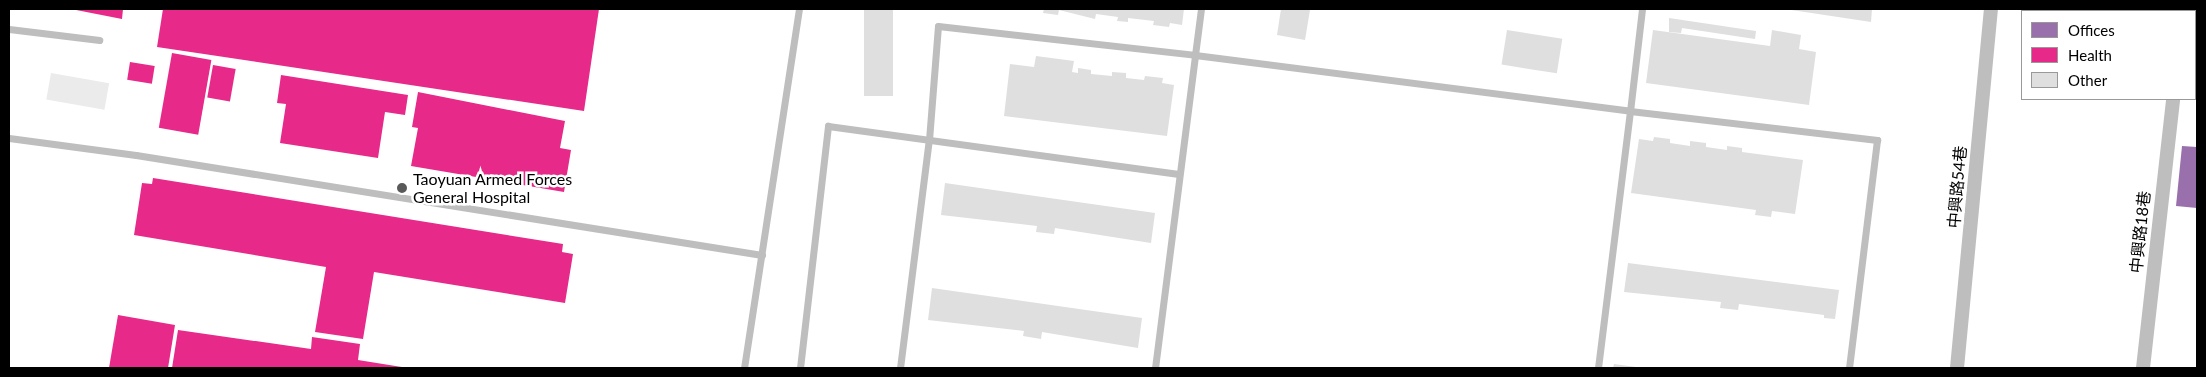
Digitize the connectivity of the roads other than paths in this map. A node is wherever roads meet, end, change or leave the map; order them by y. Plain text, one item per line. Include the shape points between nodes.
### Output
1 (800, 9) edge
2 (1201, 9) edge
3 (1642, 9) edge
4 (1991, 9) edge
5 (9, 29) edge
6 (99, 40) dead end
7 (1195, 54) junction
8 (2172, 100) edge
9 (1630, 111) junction
10 (9, 138) edge
11 (929, 140) junction
12 (1179, 174) junction
13 (762, 255) junction
14 (744, 368) edge
15 (800, 368) edge
16 (900, 368) edge
17 (1154, 368) edge
18 (1598, 368) edge
19 (1849, 368) edge
20 (1957, 368) edge
21 (2143, 368) edge

1 - 13 lane
2 - 7 lane
3 - 9 lane
4 - 20 street, 中興路54巷
5 - 6 lane
7 - 9 lane
7 - 11 lane via 938,26
7 - 12 lane
8 - 21 street, 中興路18巷
9 - 18 lane
9 - 19 lane via 1876,140
10 - 13 lane via 146,156
11 - 12 lane
11 - 15 lane via 828,126
11 - 16 lane
12 - 17 lane
13 - 14 lane

